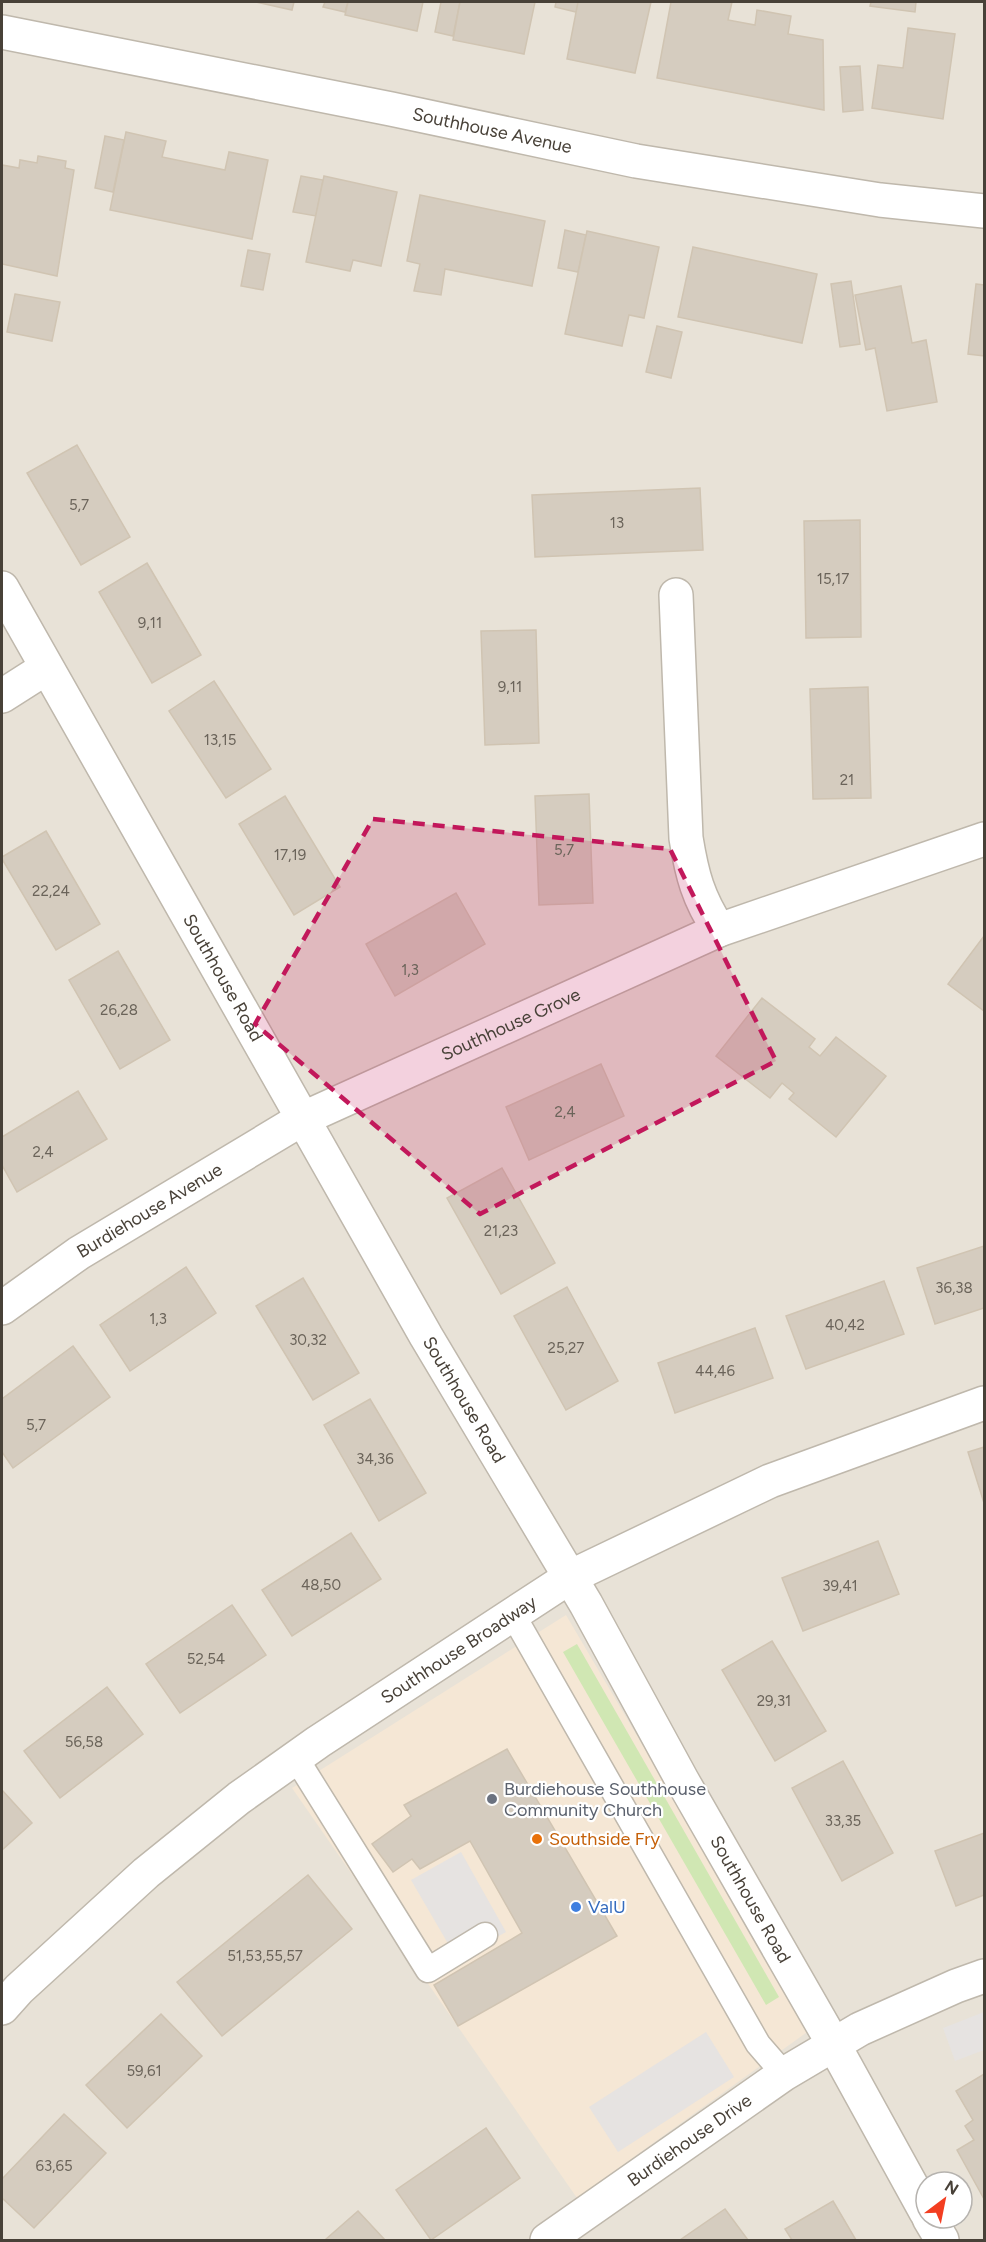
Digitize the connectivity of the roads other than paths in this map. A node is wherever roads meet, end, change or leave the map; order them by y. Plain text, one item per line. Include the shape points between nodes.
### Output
1 (2, 32) edge
2 (984, 211) edge
3 (2, 588) edge
4 (676, 595) dead end
5 (46, 668) junction
6 (2, 696) edge
7 (984, 839) edge
8 (718, 930) junction
9 (302, 1119) junction
10 (2, 1308) edge
11 (984, 1403) edge
12 (570, 1577) junction
13 (513, 1614) junction
14 (296, 1758) junction
15 (485, 1935) dead end
16 (984, 1976) edge
17 (2, 2008) edge
18 (834, 2045) junction
19 (784, 2074) junction
20 (914, 2190) edge
21 (547, 2241) edge

1 - 2 street, Southhouse Avenue via 636,161 880,200
3 - 5 street, Southhouse Road
4 - 8 street via 686,838 703,905
5 - 6 street
5 - 9 street, Southhouse Road
7 - 8 street, Southhouse Grove
8 - 9 street, Southhouse Grove
9 - 10 street, Burdiehouse Avenue via 79,1252
9 - 12 street, Southhouse Road
11 - 12 street, Southhouse Broadway via 770,1481
12 - 13 street, Southhouse Broadway
12 - 18 street, Southhouse Road
13 - 14 street, Southhouse Broadway
13 - 19 lane via 758,2044
14 - 15 lane via 428,1970
14 - 17 street, Southhouse Broadway via 146,1873
16 - 18 street, Burdiehouse Drive via 860,2029
18 - 19 street, Burdiehouse Drive
18 - 20 street, Southhouse Road
19 - 21 street, Burdiehouse Drive

